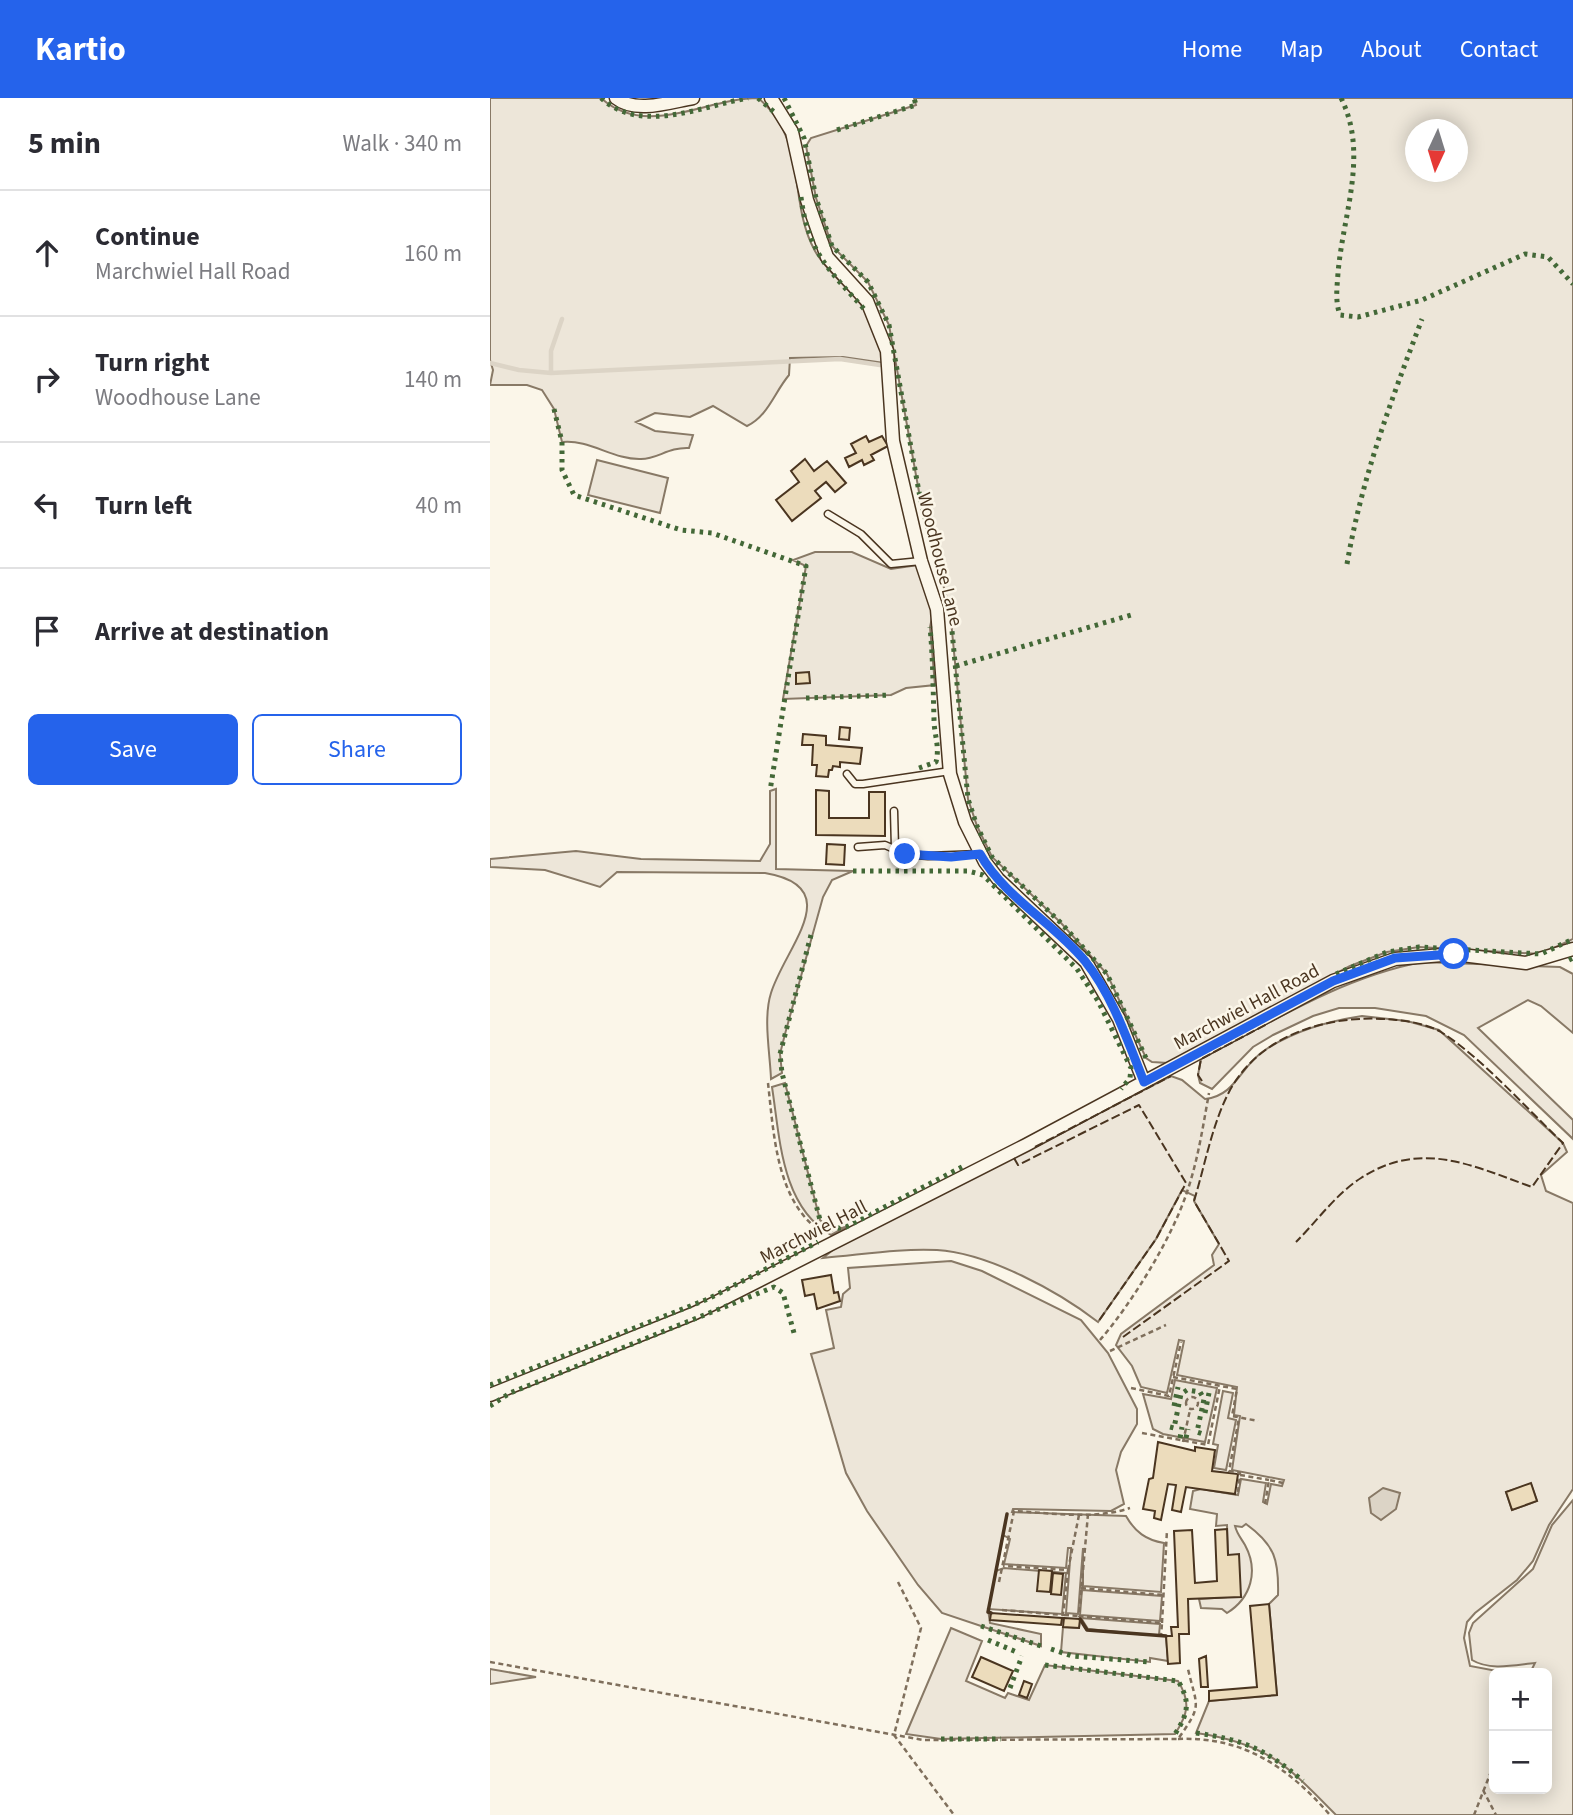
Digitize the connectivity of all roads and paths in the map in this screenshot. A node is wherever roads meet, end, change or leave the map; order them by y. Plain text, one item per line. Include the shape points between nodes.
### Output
1 (616, 98) edge
2 (693, 98) edge
3 (771, 98) edge
4 (828, 514) dead end
5 (920, 561) junction
6 (950, 771) junction
7 (847, 774) dead end
8 (894, 811) dead end
9 (858, 847) dead end
10 (895, 848) junction
11 (980, 854) junction
12 (1573, 949) edge
13 (1144, 1082) junction
14 (768, 1083) dead end
15 (1209, 1093) dead end
16 (836, 1241) junction
17 (1166, 1325) dead end
18 (1100, 1340) dead end
19 (1181, 1342) dead end
20 (1110, 1351) dead end
21 (1173, 1377) junction
22 (1220, 1386) junction
23 (1131, 1388) dead end
24 (490, 1395) edge
25 (1190, 1409) dead end
26 (1239, 1418) junction
27 (1258, 1421) dead end
28 (1142, 1433) dead end
29 (1183, 1441) junction
30 (1240, 1475) junction
31 (1269, 1480) junction
32 (1283, 1483) dead end
33 (1238, 1492) dead end
34 (1265, 1504) dead end
35 (1130, 1508) dead end
36 (1079, 1514) junction
37 (1088, 1514) junction
38 (1167, 1530) dead end
39 (1003, 1566) junction
40 (1068, 1570) junction
41 (898, 1582) dead end
42 (999, 1582) dead end
43 (1081, 1588) junction
44 (1164, 1595) junction
45 (1002, 1610) dead end
46 (1063, 1615) junction
47 (1079, 1616) junction
48 (1162, 1623) junction
49 (1161, 1636) dead end
50 (490, 1662) edge
51 (1188, 1669) dead end
52 (894, 1735) junction
53 (1178, 1739) junction
54 (1489, 1775) edge
55 (1483, 1789) junction
56 (954, 1815) edge
57 (1330, 1815) edge
58 (1474, 1815) edge
59 (1496, 1815) edge

1 - 2 street via 648,106
3 - 5 street, Woodhouse Lane via 792,132 807,200 827,257 866,301 887,351 893,441
4 - 5 lane via 860,534 891,564
5 - 6 street, Woodhouse Lane via 939,624
6 - 7 lane via 863,784 855,784
6 - 11 street, Woodhouse Lane
8 - 10 lane
9 - 10 lane
10 - 11 lane via 909,855
11 - 13 street, Woodhouse Lane via 998,878 1086,962 1119,1018
12 - 13 street, Marchwiel Hall Road via 1526,963 1454,954 1395,958 1333,981
13 - 16 street, Marchwiel Hall
14 - 16 path via 776,1150 791,1199 812,1226
15 - 18 path via 1187,1192 1170,1231
16 - 24 street, Marchwiel Hall via 695,1313
17 - 20 path
19 - 21 path
21 - 22 path
21 - 23 path via 1169,1396
22 - 26 path via 1237,1389 1232,1416
22 - 29 path via 1209,1444
25 - 29 path
26 - 27 path
26 - 30 path via 1229,1471
28 - 29 path
30 - 31 path
30 - 33 path
31 - 32 path
31 - 34 path
35 - 37 path
36 - 37 path
36 - 39 path via 1014,1511
36 - 40 path
37 - 43 path
38 - 44 path
39 - 40 path
39 - 42 path
40 - 46 path
41 - 52 path via 921,1628
43 - 44 path
43 - 47 path
44 - 48 path
45 - 46 path
46 - 47 path
47 - 48 path
48 - 49 path
50 - 52 path
51 - 53 path via 1197,1713
52 - 53 path via 940,1741
52 - 56 path
53 - 57 path via 1234,1746 1279,1765
54 - 55 path
55 - 58 path
55 - 59 path

